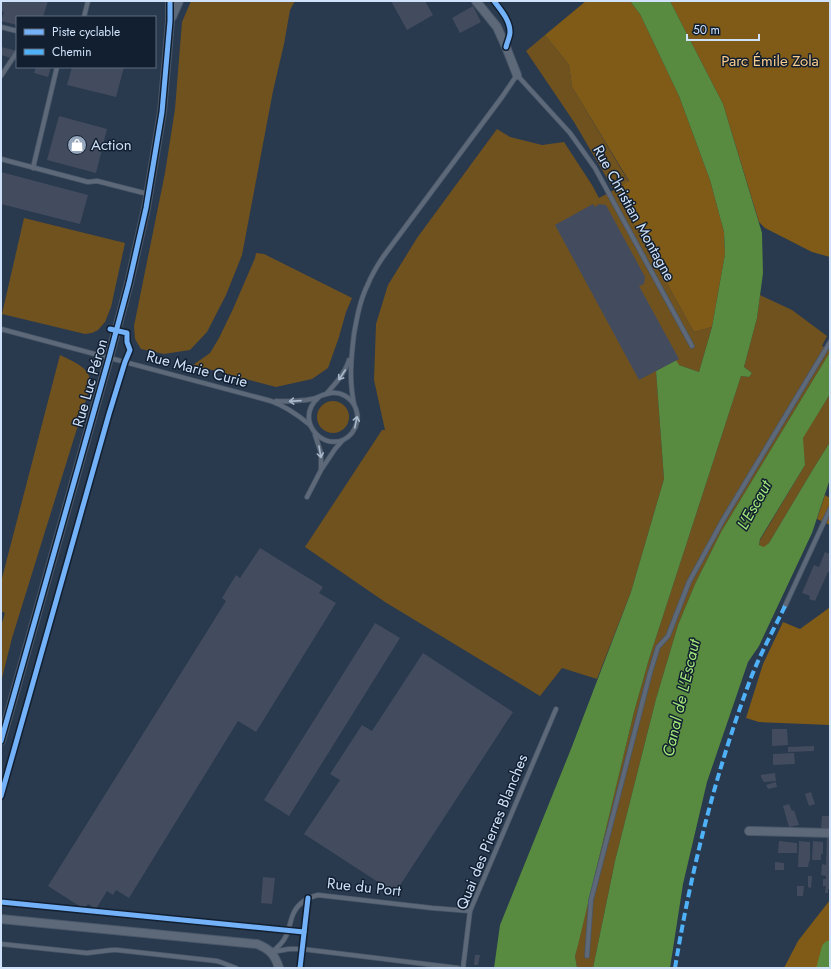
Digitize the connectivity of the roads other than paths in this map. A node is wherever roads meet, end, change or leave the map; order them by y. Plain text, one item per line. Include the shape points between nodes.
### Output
1 (88, 1) edge
2 (170, 1) edge
3 (179, 1) edge
4 (476, 1) edge
5 (84, 16) edge
6 (170, 21) junction
7 (1, 27) edge
8 (16, 31) edge
9 (16, 54) edge
10 (58, 68) edge
11 (517, 75) junction
12 (1, 76) edge
13 (1, 159) edge
14 (33, 168) junction
15 (148, 194) junction
16 (1, 330) edge
17 (830, 342) edge
18 (692, 346) dead end
19 (351, 354) junction
20 (109, 358) junction
21 (327, 393) junction
22 (319, 397) junction
23 (271, 401) junction
24 (354, 404) junction
25 (310, 425) junction
26 (315, 434) junction
27 (344, 439) junction
28 (321, 470) junction
29 (307, 497) dead end
30 (830, 509) edge
31 (785, 606) dead end
32 (556, 709) dead end
33 (1, 741) edge
34 (749, 831) dead end
35 (830, 834) edge
36 (470, 911) junction
37 (1, 919) edge
38 (1, 944) edge
39 (272, 952) junction
40 (587, 956) dead end
41 (236, 968) edge
42 (279, 968) edge
43 (458, 968) edge
44 (463, 968) edge

1 - 5 lane
2 - 6 street, Rue Luc Péron
3 - 6 street, Rue Luc Péron
4 - 11 street, Rue Christian Montagne via 497,27
6 - 15 street, Rue Luc Péron via 162,112
7 - 8 lane
9 - 12 lane
10 - 14 lane
11 - 18 lane, Rue Christian Montagne via 570,133 590,160
11 - 19 lane via 372,274 358,313
13 - 14 lane
14 - 15 lane
15 - 20 street, Rue Luc Péron via 129,284
16 - 20 lane, Rue Marie Curie
17 - 40 lane via 723,520 689,582 668,636 658,647 591,900
19 -> 21 lane via 344,371
19 - 24 lane
20 - 23 lane, Rue Marie Curie
20 - 33 street, Rue Luc Péron
21 - 22 lane
21 - 24 lane via 342,395
22 -> 23 lane, Rue Marie Curie
22 - 25 lane via 310,410
23 - 25 lane, Rue Marie Curie via 285,407
27 -> 24 lane via 353,431 356,424 357,412
25 - 26 lane
26 - 27 lane via 328,441
26 -> 28 lane via 321,454
27 - 28 lane
28 - 29 lane
30 - 31 lane
32 - 36 lane, Quai des Pierres Blanches
34 - 35 street
36 - 39 lane, Rue du Port via 318,895 308,898 299,905 287,935
36 - 44 lane, Quai des Pierres Blanches
37 - 39 street via 257,944
38 - 41 lane via 87,953 117,950 217,962
39 - 42 street
39 - 43 lane via 302,949

